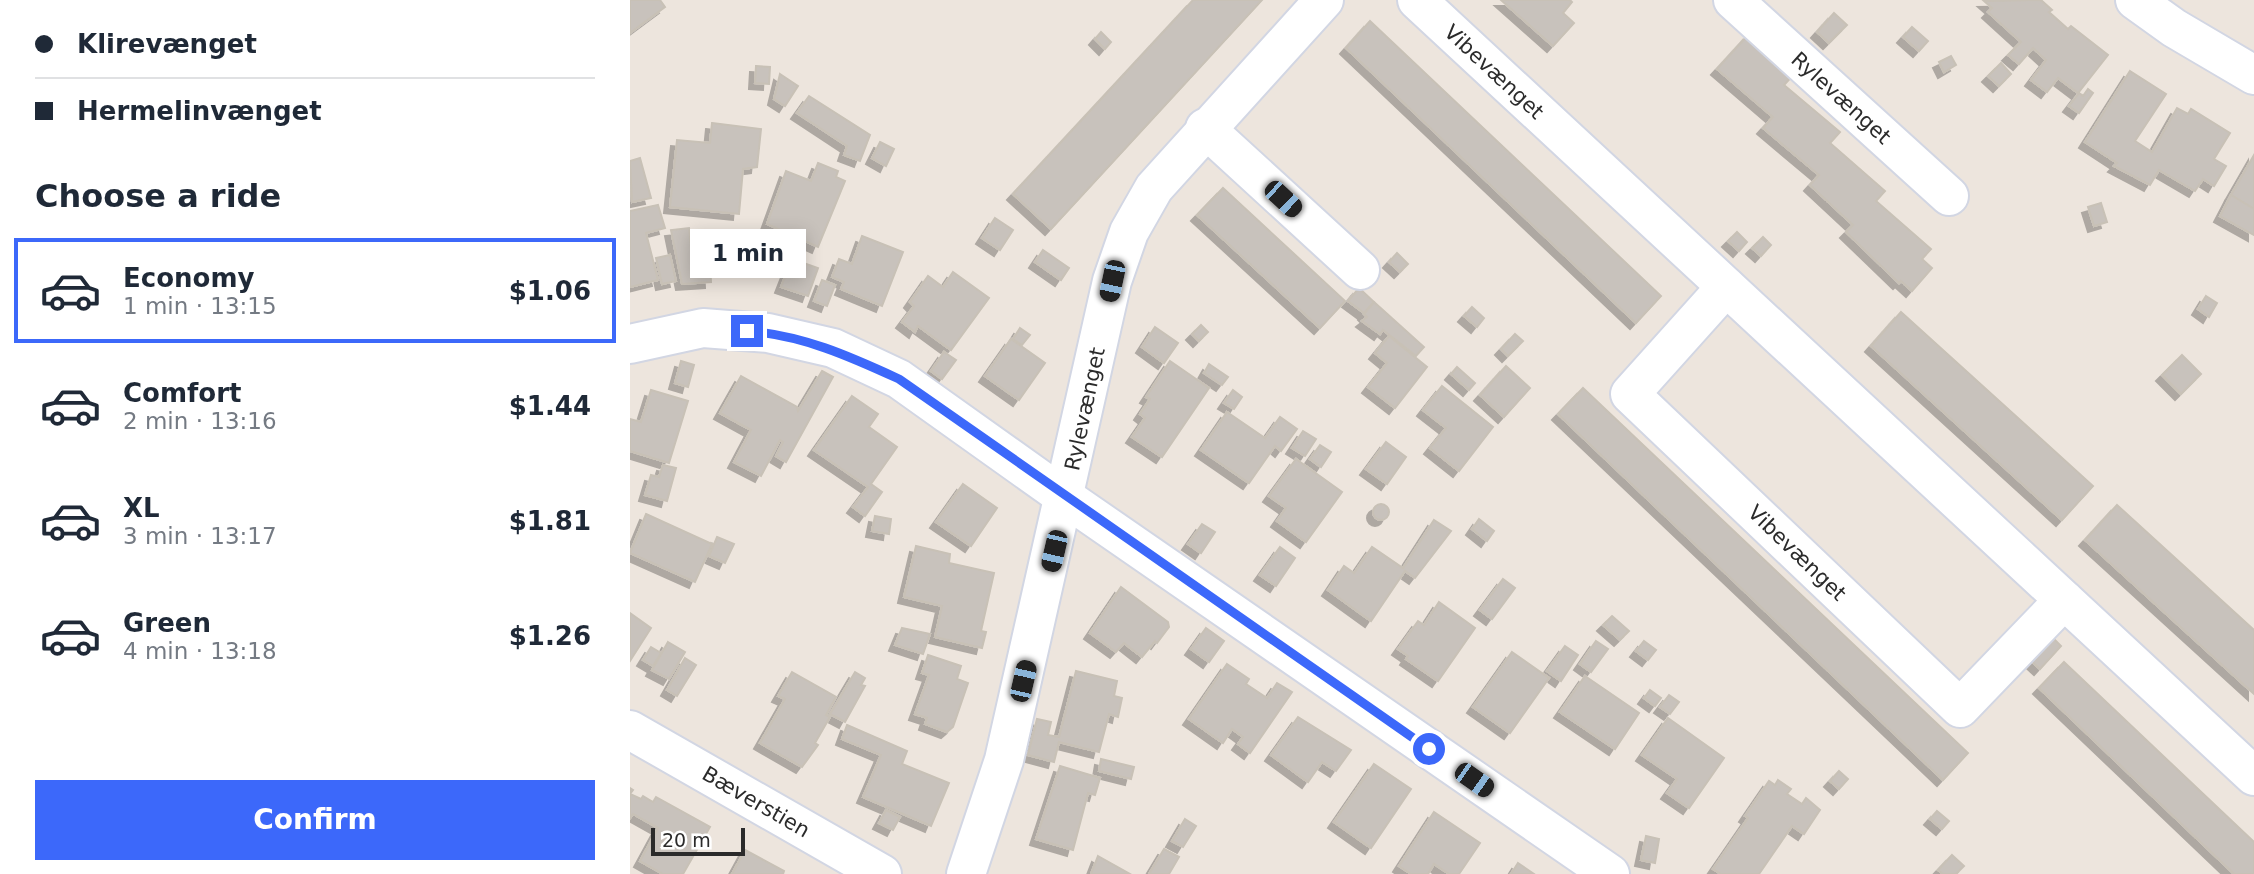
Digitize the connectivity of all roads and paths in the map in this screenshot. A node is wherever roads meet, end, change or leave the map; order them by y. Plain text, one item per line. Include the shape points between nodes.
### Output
1 (1324, 0) edge
2 (1417, 0) edge
3 (1733, 0) edge
4 (2134, 0) edge
5 (2254, 75) edge
6 (1205, 128) junction
7 (1949, 196) dead end
8 (1360, 270) dead end
9 (1726, 287) junction
10 (630, 344) edge
11 (1066, 498) junction
12 (2064, 600) junction
13 (630, 730) edge
14 (2254, 776) edge
15 (882, 874) edge
16 (966, 874) edge
17 (1610, 874) edge

1 - 6 street, Rylevænget
2 - 9 street, Vibevænget
3 - 7 street, Rylevænget
4 - 5 street
6 - 8 street
6 - 11 street, Rylevænget via 1154,188 1129,232 1112,281
9 - 12 street, Vibevænget
9 - 12 street, Vibevænget via 1630,394 1960,708
10 - 11 street via 703,328 768,333 832,348 899,379
11 - 16 street, Rylevænget via 1004,760
11 - 17 street
12 - 14 street, Vibevænget
13 - 15 street, Bæverstien

